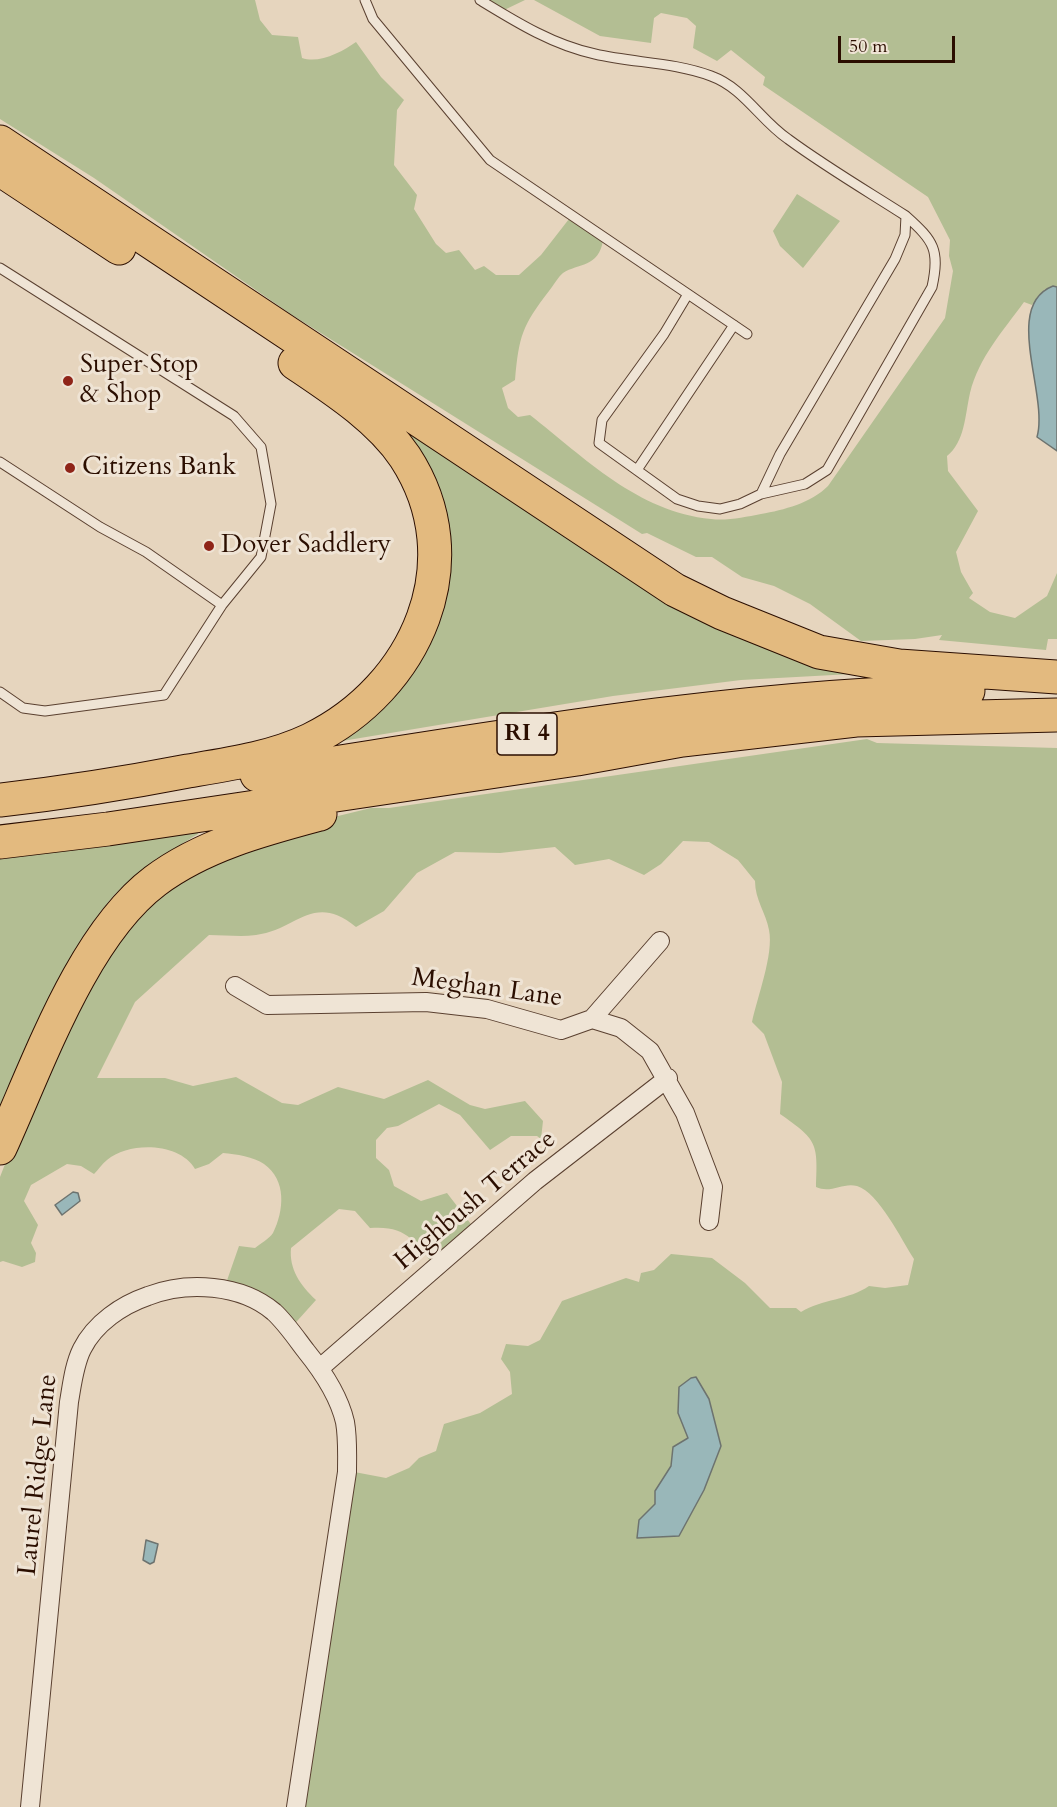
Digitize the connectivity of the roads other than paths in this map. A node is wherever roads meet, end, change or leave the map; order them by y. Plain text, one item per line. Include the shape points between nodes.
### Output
1 (365, 0) edge
2 (480, 0) edge
3 (0, 142) edge
4 (0, 169) edge
5 (906, 216) junction
6 (0, 268) edge
7 (688, 294) junction
8 (734, 325) junction
9 (747, 334) dead end
10 (0, 462) edge
11 (637, 470) junction
12 (761, 494) junction
13 (222, 605) junction
14 (1057, 677) edge
15 (1057, 690) edge
16 (0, 692) edge
17 (1057, 715) edge
18 (577, 759) junction
19 (0, 800) edge
20 (0, 812) edge
21 (0, 842) edge
22 (660, 941) dead end
23 (235, 986) dead end
24 (592, 1019) junction
25 (668, 1078) junction
26 (0, 1148) edge
27 (709, 1221) dead end
28 (320, 1368) junction
29 (30, 1807) edge
30 (297, 1807) edge

1 - 7 lane via 373,19 490,160
2 - 5 lane via 548,39 570,47 629,61 670,64 712,76 736,89 785,138
3 - 14 highway via 675,590 819,652 899,666
4 - 19 highway via 321,380 366,417 404,455 423,488 433,522 435,550 428,603 410,650 389,679 333,728 261,758 113,785
5 - 12 lane via 905,235 895,259 780,454
5 - 12 lane via 932,244 937,261 932,287 827,470 805,484
6 - 13 lane via 234,416 261,447 272,504 261,557
7 - 8 lane
7 - 11 lane via 602,420 598,443
8 - 9 lane
8 - 11 lane
10 - 13 lane via 146,552
11 - 12 lane via 677,499 698,506 720,509
13 - 16 lane via 164,695 45,711 22,708
15 - 20 highway, RI 4 via 853,695 679,711 126,797
17 - 18 highway, RI 4 via 856,720 682,740
18 - 21 highway, RI 4
18 - 26 highway via 431,795 328,812 268,828 212,849 155,881 137,897 97,949 52,1029
22 - 24 street
23 - 24 street, Meghan Lane via 267,1005 426,1002 487,1010 561,1030
24 - 25 street, Meghan Lane via 621,1028 650,1051
25 - 27 street, Meghan Lane via 713,1187
25 - 28 street, Highbush Terrace via 535,1181
28 - 29 street, Laurel Ridge Lane via 275,1313 248,1298 218,1289 186,1287 154,1293 124,1306 92,1333 77,1360 69,1402
28 - 30 street, Laurel Ridge Lane via 345,1421 347,1472

